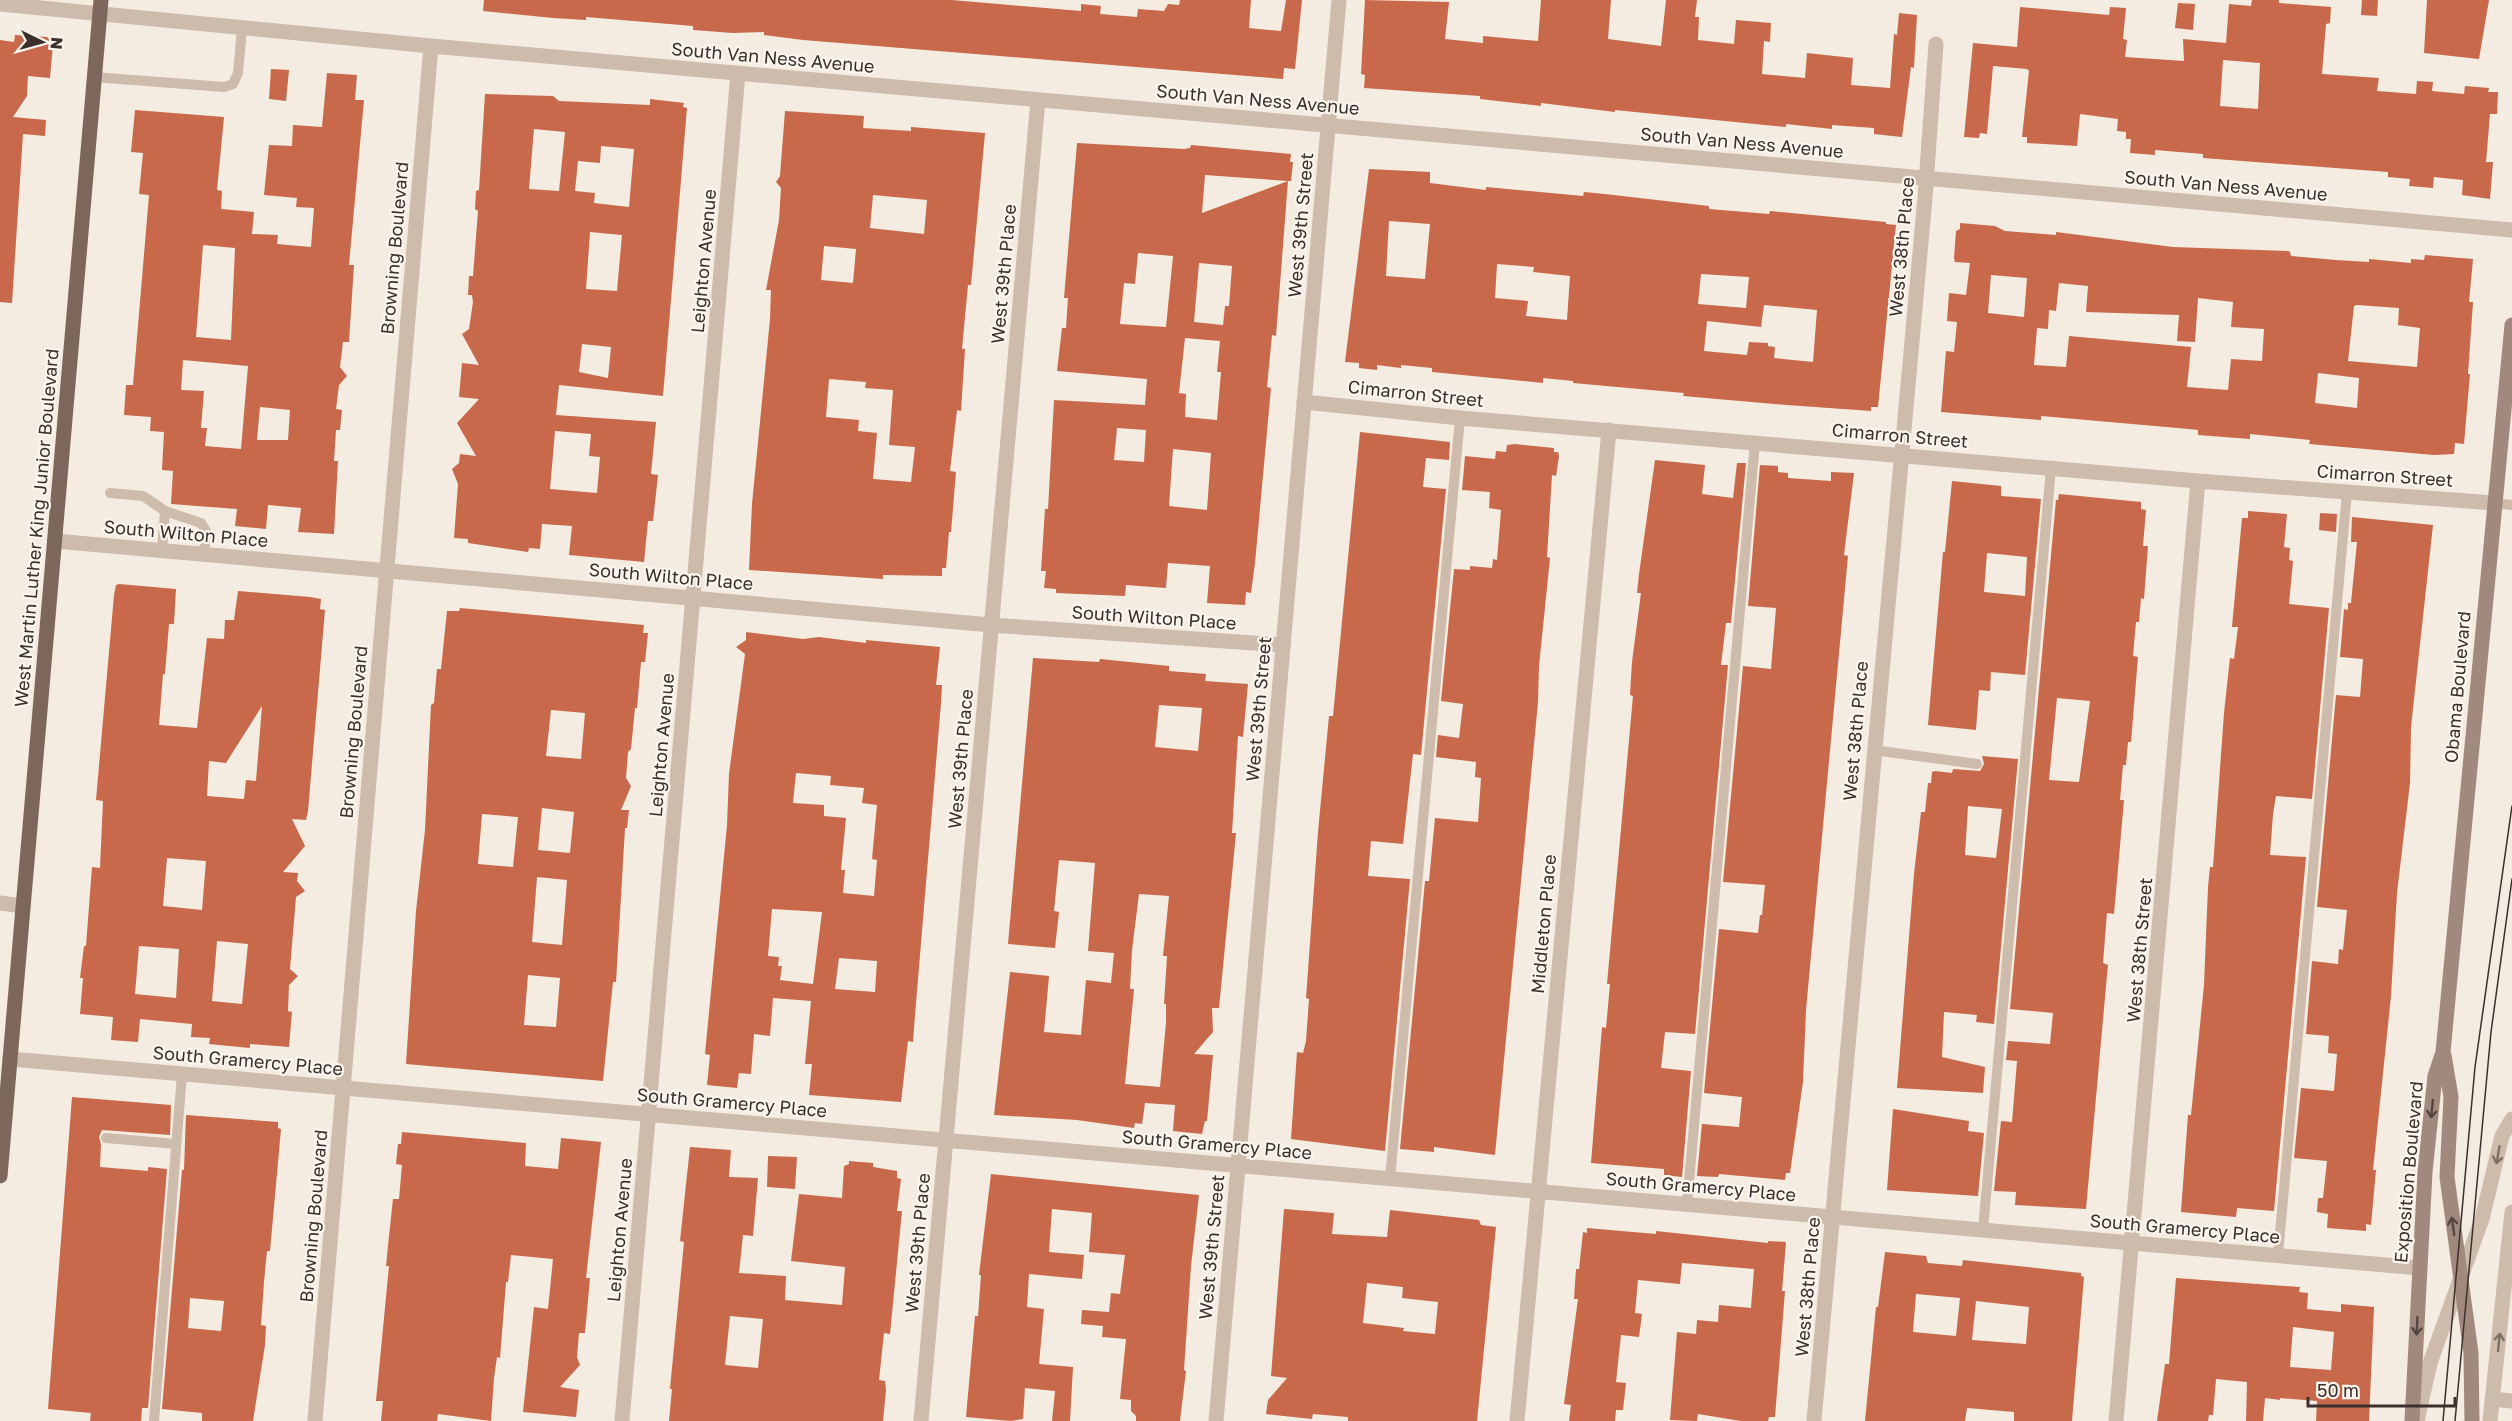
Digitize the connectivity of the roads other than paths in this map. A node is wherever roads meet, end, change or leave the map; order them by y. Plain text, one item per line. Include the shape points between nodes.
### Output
1 (1339, 0) edge
2 (0, 4) edge
3 (100, 7) edge
4 (243, 29) junction
5 (1936, 44) dead end
6 (431, 46) junction
7 (738, 73) junction
8 (94, 77) junction
9 (1038, 100) junction
10 (1328, 125) junction
11 (1926, 178) junction
12 (2512, 230) edge
13 (2512, 324) edge
14 (2511, 357) edge
15 (1304, 402) junction
16 (1460, 418) junction
17 (1609, 430) junction
18 (1755, 442) junction
19 (1902, 454) junction
20 (2050, 468) junction
21 (2198, 481) junction
22 (2347, 492) junction
23 (110, 493) dead end
24 (2494, 503) junction
25 (2512, 506) edge
26 (165, 511) junction
27 (55, 541) junction
28 (162, 550) junction
29 (204, 554) junction
30 (387, 569) junction
31 (693, 597) junction
32 (991, 625) junction
33 (1283, 645) junction
34 (1873, 750) junction
35 (1977, 764) dead end
36 (0, 903) edge
37 (22, 906) junction
38 (2443, 1052) junction
39 (10, 1059) junction
40 (182, 1074) junction
41 (343, 1088) junction
42 (648, 1114) junction
43 (2512, 1119) edge
44 (106, 1138) dead end
45 (946, 1140) junction
46 (176, 1144) junction
47 (1238, 1165) junction
48 (0, 1176) edge
49 (1390, 1179) junction
50 (1538, 1191) junction
51 (1687, 1204) junction
52 (2512, 1212) edge
53 (1833, 1217) junction
54 (1983, 1230) junction
55 (2133, 1243) junction
56 (2278, 1255) junction
57 (2420, 1268) junction
58 (2461, 1284) junction
59 (2493, 1399) junction
60 (2512, 1401) edge
61 (154, 1421) edge
62 (315, 1421) edge
63 (622, 1421) edge
64 (921, 1421) edge
65 (1216, 1421) edge
66 (1516, 1421) edge
67 (1814, 1421) edge
68 (2116, 1421) edge
69 (2412, 1421) edge
70 (2417, 1421) edge
71 (2472, 1421) edge
72 (2490, 1421) edge

1 - 10 street, West 39th Street
2 - 3 street, South Van Ness Avenue
3 - 4 street, South Van Ness Avenue
3 - 8 main road, West Martin Luther King Junior Boulevard
4 - 6 street, South Van Ness Avenue
4 - 8 lane via 238,73 233,84 224,87
5 - 11 street, West 38th Place
6 - 7 street, South Van Ness Avenue
6 - 30 street, Browning Boulevard
7 - 9 street, South Van Ness Avenue
7 - 31 street, Leighton Avenue
8 - 27 main road, West Martin Luther King Junior Boulevard
9 - 10 street, South Van Ness Avenue
9 - 32 street, West 39th Place
10 - 11 street, South Van Ness Avenue
10 - 15 street, West 39th Street
11 - 12 street, South Van Ness Avenue
11 - 19 street, West 38th Place
13 - 14 main road, Obama Boulevard
14 - 24 main road, Obama Boulevard
15 - 16 street, Cimarron Street
15 - 33 street, West 39th Street
16 - 17 street, Cimarron Street
16 - 49 lane
17 - 18 street, Cimarron Street
17 - 50 street, Middleton Place
18 - 19 street, Cimarron Street
18 - 51 lane
19 - 20 street, Cimarron Street
19 - 34 street, West 38th Place
20 - 21 street, Cimarron Street
20 - 54 lane
21 - 22 street, Cimarron Street
21 - 55 street, West 38th Street
22 - 24 street, Cimarron Street
22 - 56 lane
23 - 26 lane via 143,496
24 - 25 lane
24 - 38 main road, Obama Boulevard
26 - 28 lane
26 - 29 lane via 201,523 206,531
27 - 28 street, South Wilton Place
27 - 37 main road, West Martin Luther King Junior Boulevard
28 - 29 street, South Wilton Place
29 - 30 street, South Wilton Place
30 - 31 street, South Wilton Place
30 - 41 street, Browning Boulevard
31 - 32 street, South Wilton Place
31 - 42 street, Leighton Avenue
32 - 33 street, South Wilton Place
32 - 45 street, West 39th Place
33 - 47 street, West 39th Street
34 - 35 lane
34 - 53 street, West 38th Place
36 - 37 street
37 - 39 main road, West Martin Luther King Junior Boulevard
38 -> 57 main road, Exposition Boulevard via 2435,1076
58 -> 38 main road, Exposition Boulevard via 2447,1177 2451,1097
39 - 40 street, South Gramercy Place
39 - 48 main road, West Martin Luther King Junior Boulevard
40 - 41 street, South Gramercy Place
40 - 46 lane
41 - 42 street, South Gramercy Place
41 - 62 street, Browning Boulevard
42 - 45 street, South Gramercy Place
42 - 63 street, Leighton Avenue
43 -> 58 street, Exposition Boulevard via 2502,1136 2490,1194
44 - 46 lane
45 - 47 street, South Gramercy Place
45 - 64 street, West 39th Place
46 - 61 lane
47 - 49 street, South Gramercy Place
47 - 65 street, West 39th Street
49 - 50 street, South Gramercy Place
50 - 51 street, South Gramercy Place
50 - 66 street, Middleton Place
51 - 53 street, South Gramercy Place
59 -> 52 street
53 - 54 street, South Gramercy Place
53 - 67 street, West 38th Place
54 - 55 street, South Gramercy Place
55 - 56 street, South Gramercy Place
55 - 68 street, West 38th Street
56 - 57 street, South Gramercy Place
57 -> 69 main road, Exposition Boulevard
58 - 70 street, Exposition Boulevard via 2430,1363
58 - 71 main road, Exposition Boulevard via 2471,1353
59 - 60 street
59 - 72 street

